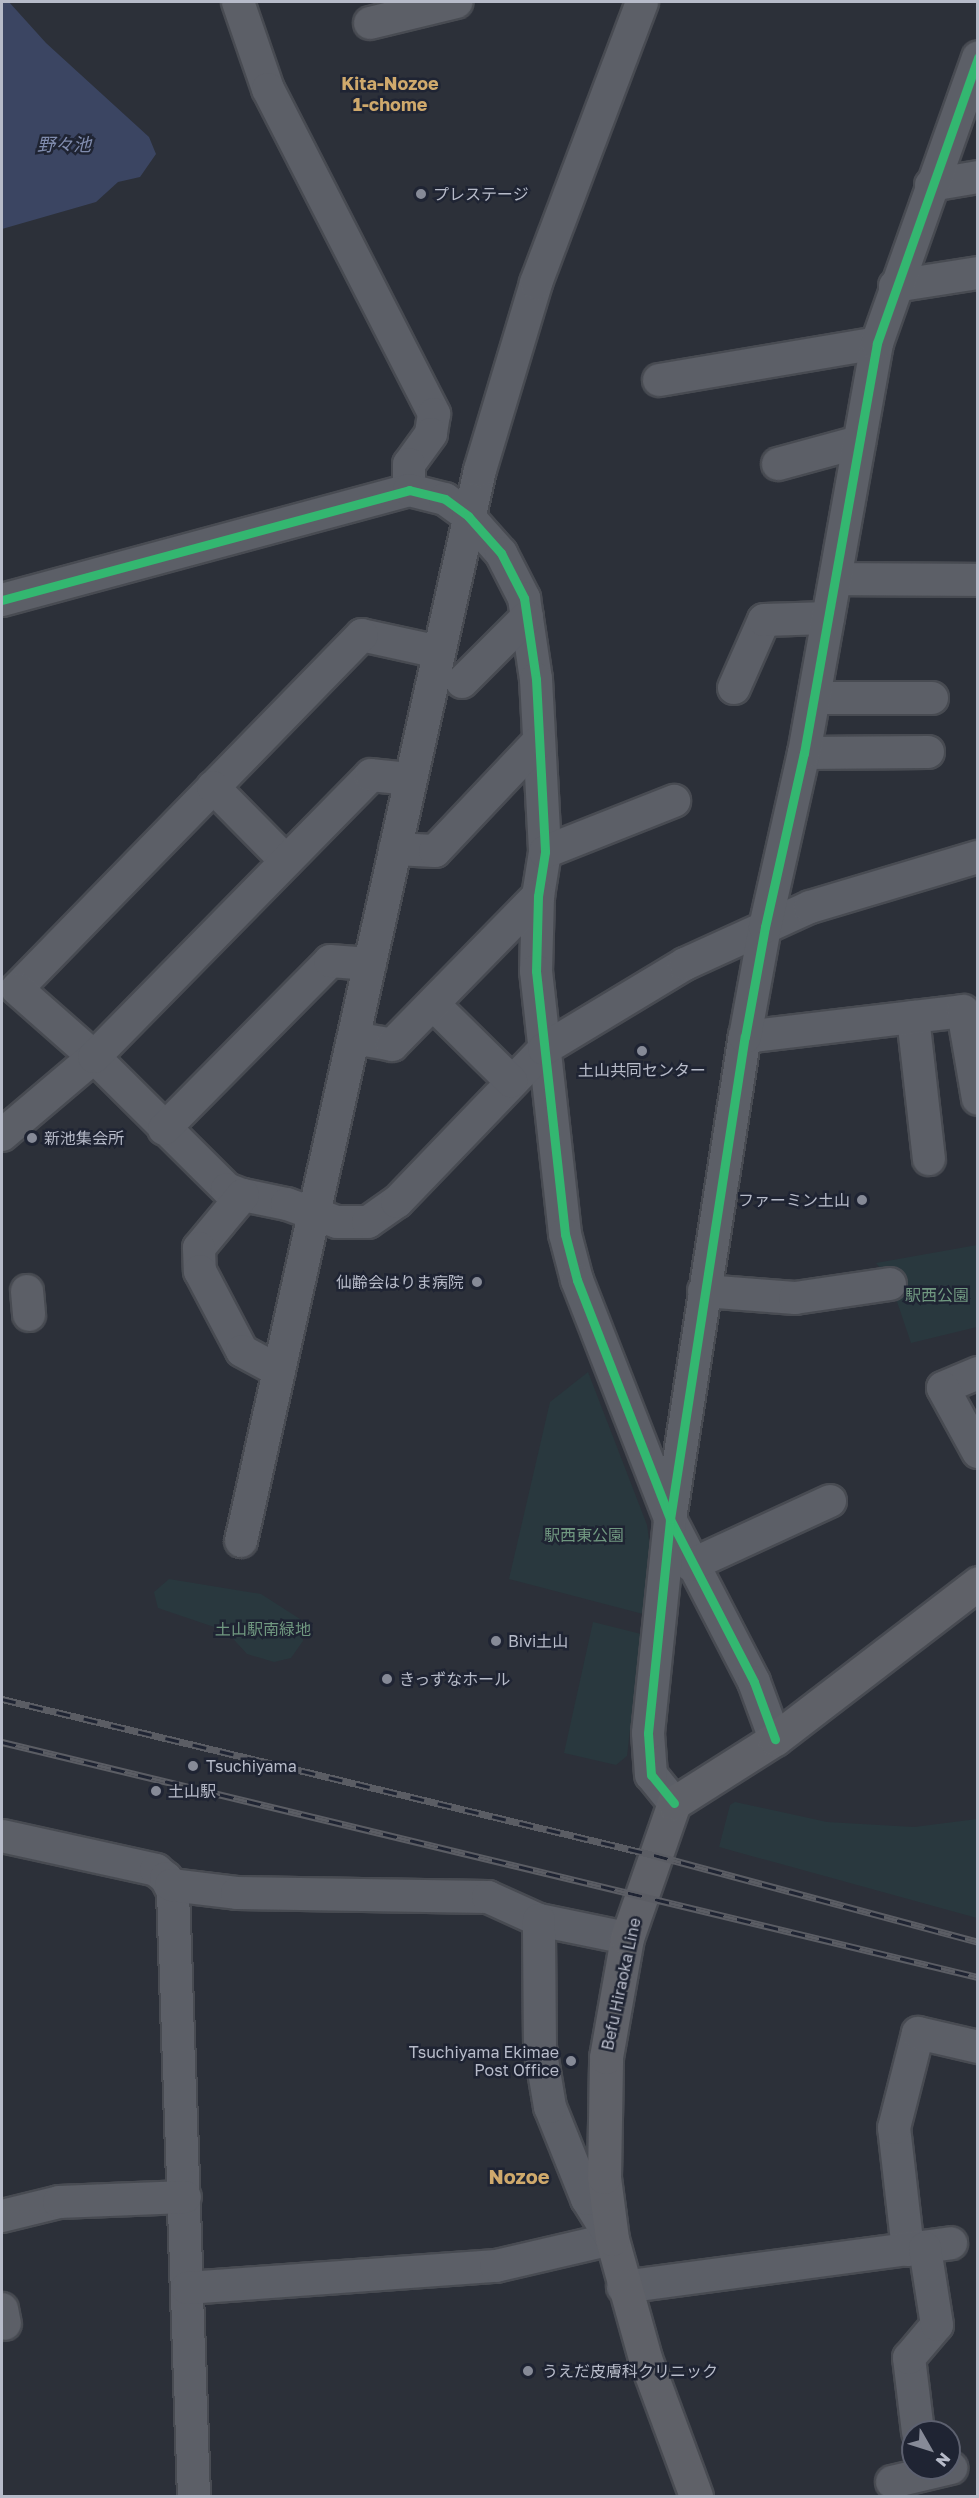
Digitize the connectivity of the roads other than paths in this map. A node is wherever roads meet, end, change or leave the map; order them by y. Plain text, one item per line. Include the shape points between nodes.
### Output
1 (238, 2) edge
2 (456, 2) edge
3 (642, 2) edge
4 (370, 23) dead end
5 (978, 57) edge
6 (978, 177) edge
7 (931, 185) junction
8 (978, 273) edge
9 (895, 286) junction
10 (877, 343) junction
11 (659, 380) dead end
12 (859, 442) junction
13 (778, 464) dead end
14 (409, 490) junction
15 (468, 516) junction
16 (836, 579) junction
17 (978, 580) edge
18 (2, 600) edge
19 (527, 617) junction
20 (828, 618) junction
21 (439, 652) junction
22 (462, 682) dead end
23 (734, 688) dead end
24 (814, 698) junction
25 (932, 698) dead end
26 (538, 742) junction
27 (928, 752) dead end
28 (804, 753) junction
29 (410, 779) junction
30 (213, 788) junction
31 (675, 801) dead end
32 (395, 849) junction
33 (545, 852) junction
34 (978, 857) edge
35 (286, 861) junction
36 (538, 896) junction
37 (765, 927) junction
38 (370, 964) junction
39 (9, 995) edge
40 (433, 1004) junction
41 (913, 1017) junction
42 (745, 1037) junction
43 (354, 1038) junction
44 (544, 1048) junction
45 (94, 1058) junction
46 (511, 1081) junction
47 (978, 1099) edge
48 (164, 1129) junction
49 (2, 1135) edge
50 (929, 1159) dead end
51 (243, 1195) junction
52 (314, 1217) junction
53 (890, 1284) dead end
54 (704, 1291) junction
55 (279, 1371) junction
56 (978, 1373) edge
57 (978, 1452) edge
58 (830, 1501) dead end
59 (670, 1519) junction
60 (241, 1541) dead end
61 (691, 1565) junction
62 (978, 1583) edge
63 (775, 1739) junction
64 (674, 1803) junction
65 (2, 1836) edge
66 (171, 1885) junction
67 (539, 1920) junction
68 (627, 1938) junction
69 (978, 2047) edge
70 (185, 2197) junction
71 (2, 2216) edge
72 (612, 2239) junction
73 (928, 2247) junction
74 (623, 2287) junction
75 (187, 2288) junction
76 (917, 2420) edge
77 (901, 2479) edge
78 (892, 2482) dead end
79 (194, 2496) edge
80 (696, 2496) edge

1 - 14 street via 268,89 434,414 431,434 409,464
2 - 4 street
3 - 15 street via 536,283
5 - 7 street
6 - 7 street
7 - 9 street
8 - 9 street
9 - 10 street
10 - 11 street
10 - 12 street
12 - 13 street
12 - 16 street
14 - 15 street via 445,499
14 - 18 street
15 - 19 street via 501,554 524,598
15 - 21 street
16 - 17 street
16 - 20 street
19 - 22 street
19 - 26 street
20 - 23 street via 764,620
20 - 24 street
21 - 29 street
21 - 30 street via 362,635
24 - 25 street
24 - 28 street
26 - 32 street via 435,851
26 - 33 street
27 - 28 street
28 - 37 street
29 - 32 street
29 - 35 street via 371,775
30 - 35 street
30 - 39 street
31 - 33 street
32 - 38 street
33 - 36 street
34 - 37 street via 810,906
35 - 45 street
36 - 40 street
36 - 44 street via 536,971
37 - 42 street
37 - 44 street via 685,964
38 - 43 street
38 - 48 street via 330,961
39 - 45 street
40 - 43 street via 392,1045
40 - 46 street
41 - 42 street
41 - 47 street via 963,1011
41 - 50 street
42 - 54 street
43 - 52 street
44 - 46 street
44 - 59 street via 564,1224 573,1264
45 - 48 street
45 - 49 street
46 - 52 street via 382,1215 350,1224
48 - 51 street via 227,1189
51 - 52 street via 287,1204
51 - 55 street via 199,1248 200,1270 242,1351
52 - 55 street
53 - 54 street via 795,1298
54 - 59 street
55 - 60 street
56 - 57 street via 943,1388
58 - 61 street via 806,1526
59 - 61 street
59 - 64 street via 648,1733 651,1775
61 - 63 street via 754,1682
62 - 63 main road
63 - 64 main road
64 - 68 main road, Befu Hiraoka Line
65 - 66 street via 156,1870
66 - 67 street via 237,1893 488,1897
66 - 70 street
67 - 68 street
67 - 72 street via 540,2047 550,2107 586,2199
68 - 72 main road, Befu Hiraoka Line via 606,2057 604,2177
69 - 73 street via 918,2033 894,2128
70 - 71 street via 59,2202
70 - 75 street
72 - 74 main road, Befu Hiraoka Line
72 - 75 street via 496,2266
73 - 74 street
73 - 76 street via 937,2325 909,2358
74 - 80 main road, Befu Hiraoka Line
75 - 79 street
77 - 78 street

